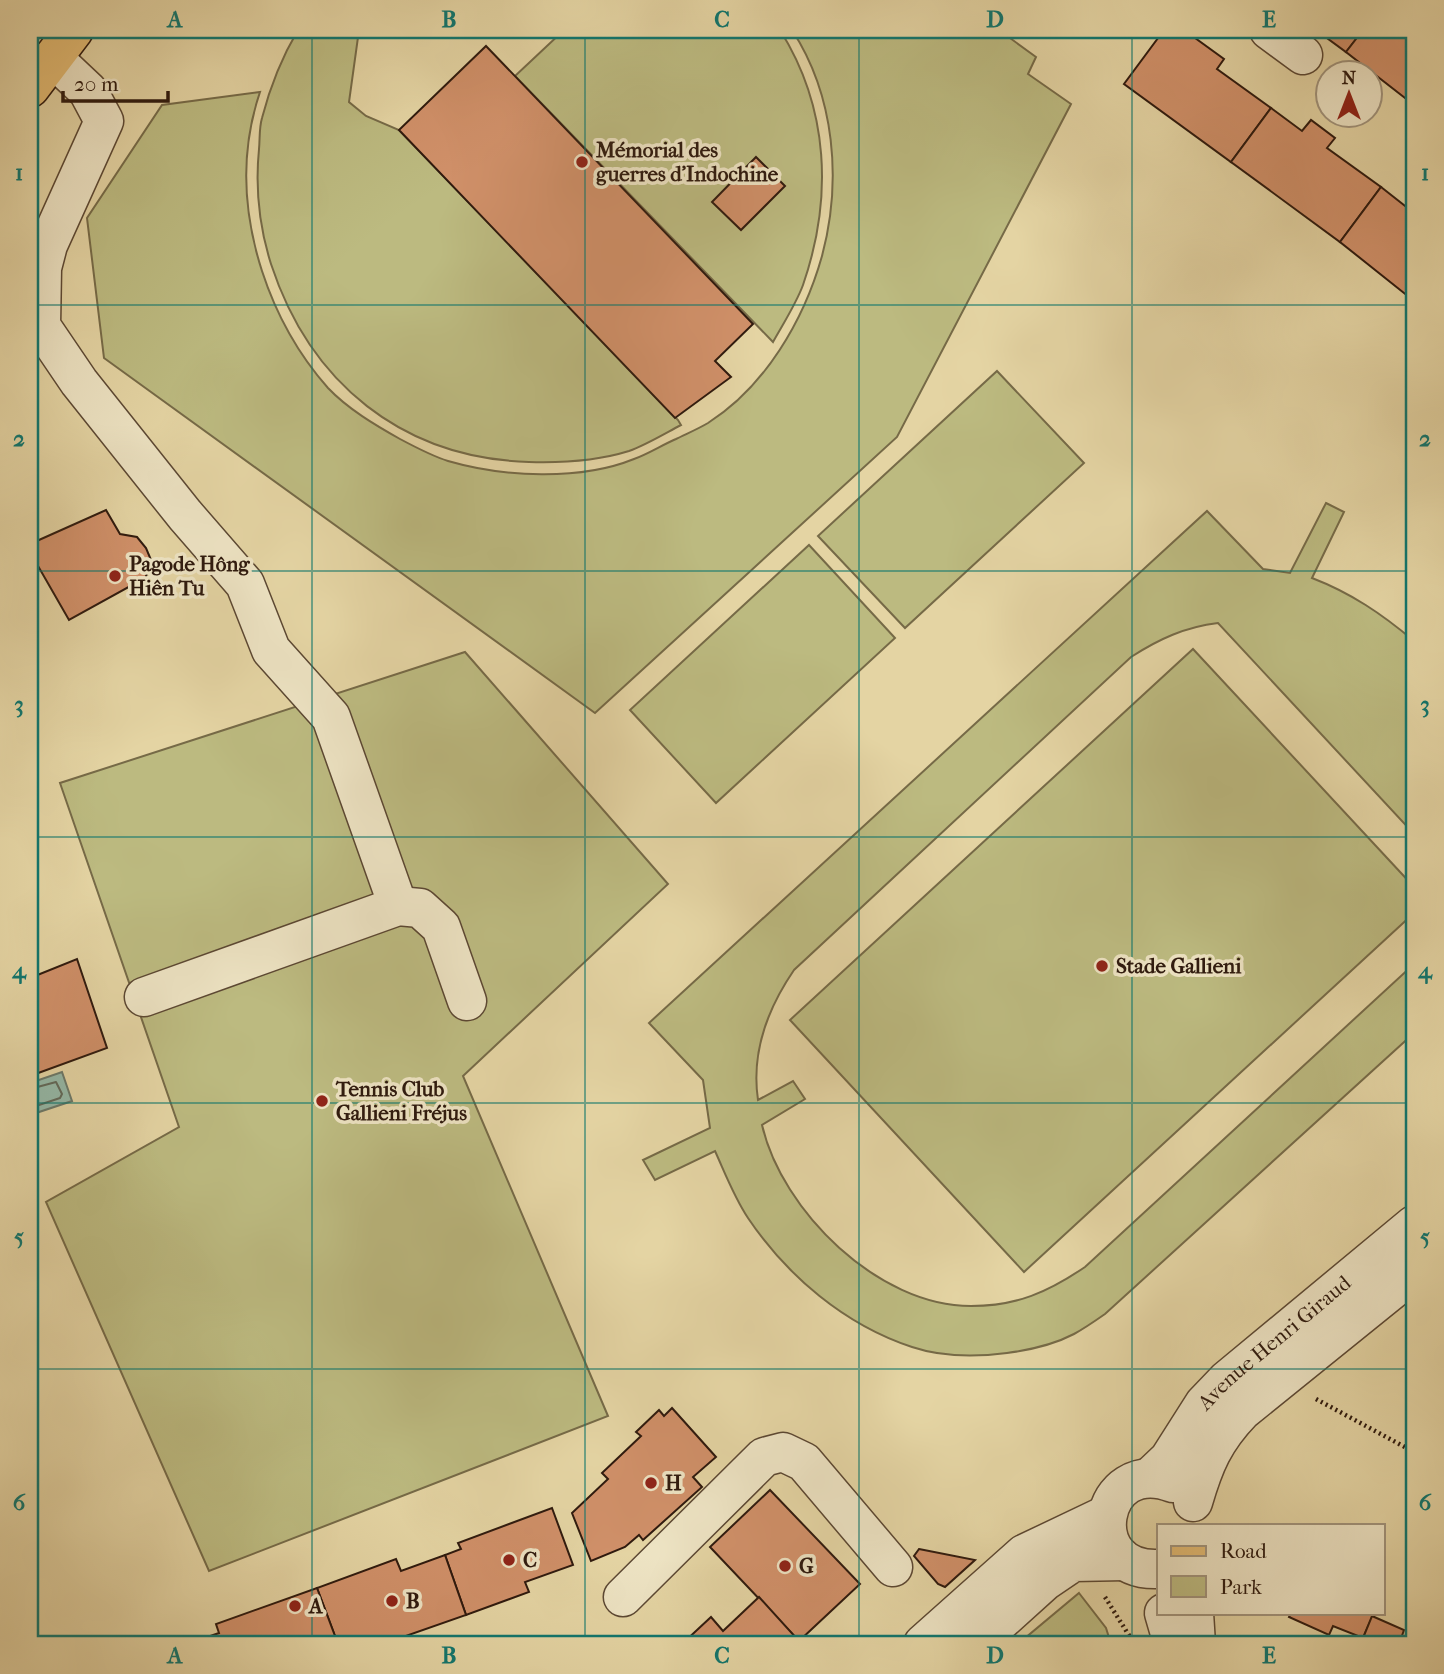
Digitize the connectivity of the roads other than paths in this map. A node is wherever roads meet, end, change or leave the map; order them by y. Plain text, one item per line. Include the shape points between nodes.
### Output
1 (1269, 30) edge
2 (64, 44) edge
3 (1303, 55) dead end
4 (30, 89) edge
5 (36, 267) edge
6 (398, 906) junction
7 (144, 997) dead end
8 (467, 1001) dead end
9 (1414, 1225) edge
10 (1414, 1272) edge
11 (1149, 1478) junction
12 (1195, 1514) edge
13 (1106, 1515) junction
14 (893, 1567) dead end
15 (1147, 1574) edge
16 (623, 1597) dead end
17 (1164, 1614) edge
18 (1194, 1614) edge
19 (965, 1630) edge
20 (923, 1644) edge
21 (1173, 1644) edge
22 (1196, 1644) edge

1 - 3 street
2 - 4 main road
2 - 5 street via 104,121
5 - 6 street via 41,326 79,382 244,584 271,650 331,717
6 - 7 street
6 - 8 street via 420,908 441,928
9 - 11 street, Avenue Henri Giraud via 1227,1380 1204,1404 1169,1459
10 - 12 street, Avenue Henri Giraud via 1224,1430 1207,1458
11 - 12 street via 1175,1484
11 - 13 street via 1117,1493
13 - 15 street via 1115,1552
13 - 19 street via 1024,1554
14 - 16 street via 804,1462 783,1452 764,1457
15 - 19 street via 1073,1562 1011,1612
17 - 21 street
18 - 22 street
19 - 20 street

